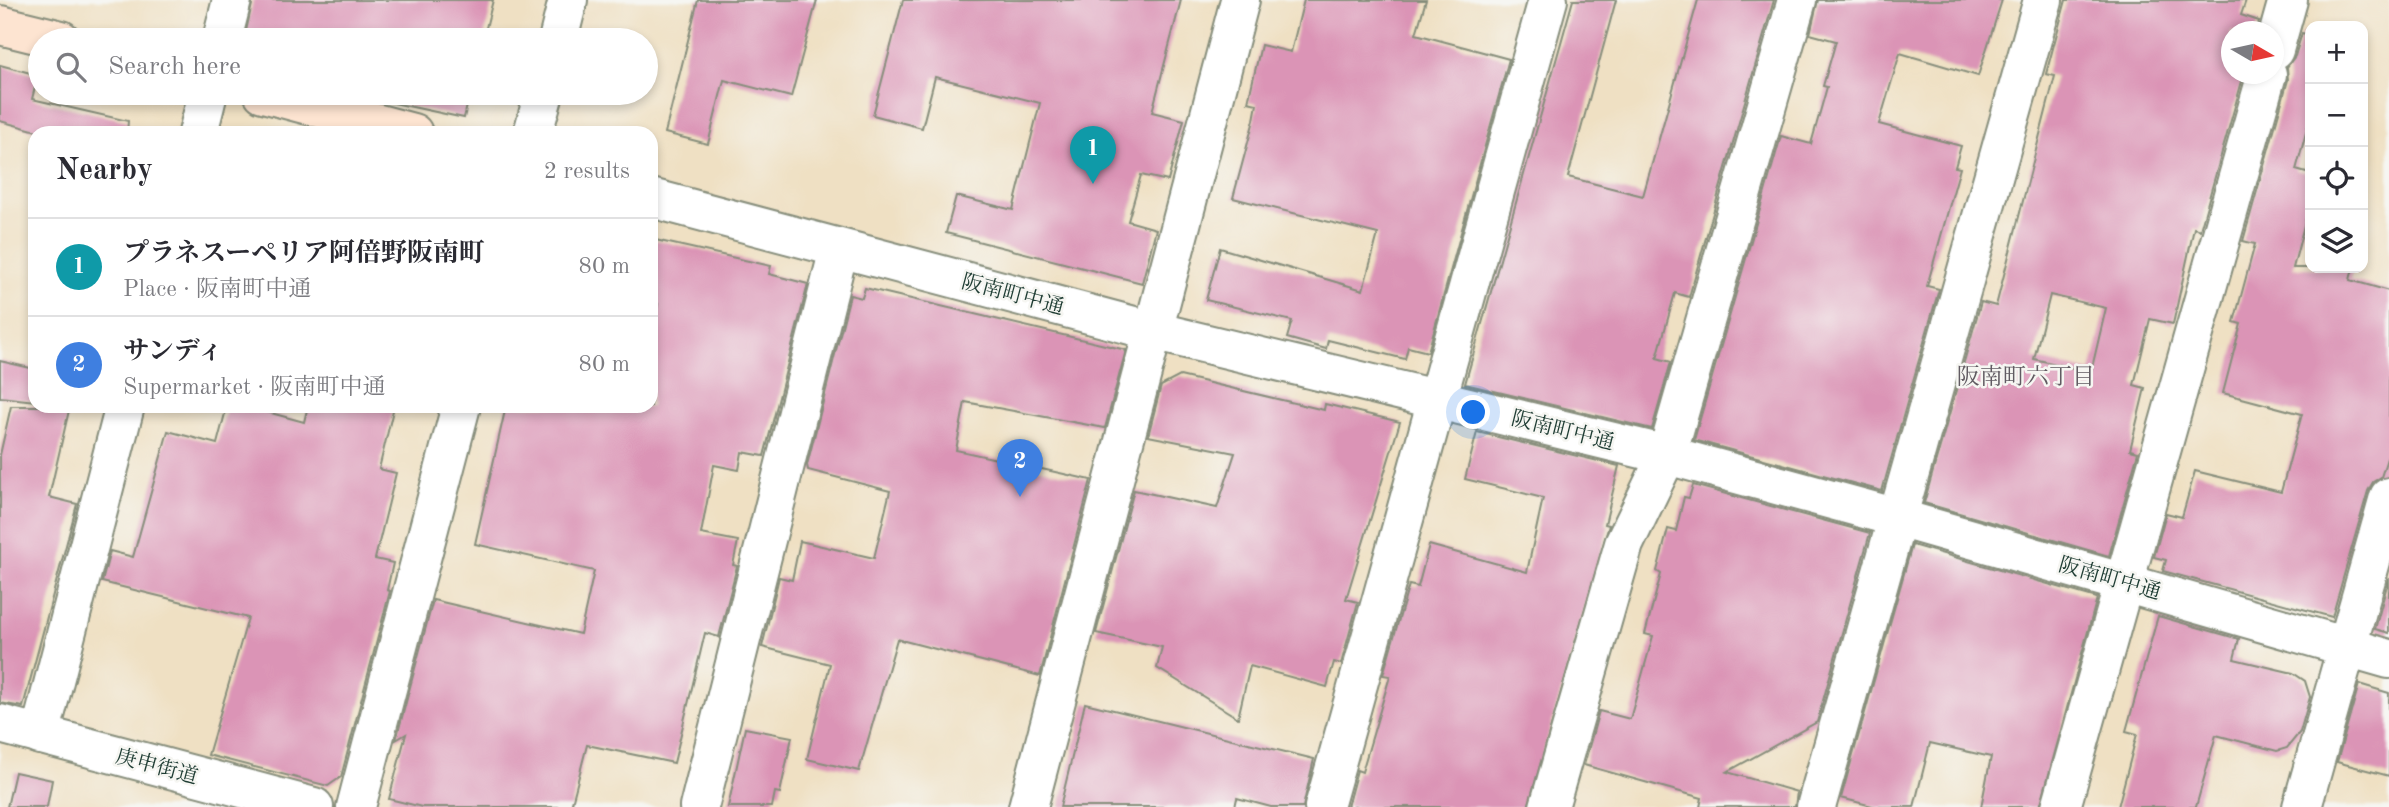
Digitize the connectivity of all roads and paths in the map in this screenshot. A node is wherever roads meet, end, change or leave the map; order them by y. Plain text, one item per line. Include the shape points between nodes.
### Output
1 (232, 0) edge
2 (568, 0) edge
3 (1240, 0) edge
4 (1548, 0) edge
5 (1797, 0) edge
6 (2043, 0) edge
7 (2288, 0) edge
8 (2282, 21) edge
9 (0, 25) edge
10 (225, 28) edge
11 (561, 28) edge
12 (28, 32) edge
13 (2264, 84) edge
14 (205, 105) edge
15 (309, 105) edge
16 (541, 105) edge
17 (200, 126) edge
18 (387, 126) edge
19 (535, 126) edge
20 (658, 200) edge
21 (839, 249) junction
22 (1153, 331) junction
23 (1437, 400) junction
24 (123, 413) edge
25 (459, 413) edge
26 (1667, 455) junction
27 (2389, 497) edge
28 (1898, 518) junction
29 (2124, 582) junction
30 (2347, 647) junction
31 (2389, 659) edge
32 (0, 724) edge
33 (40, 735) junction
34 (314, 807) edge
35 (356, 807) edge
36 (699, 807) edge
37 (1028, 807) edge
38 (1324, 807) edge
39 (1549, 807) edge
40 (1816, 807) edge
41 (2061, 807) edge
42 (2302, 807) edge

1 - 10 street
2 - 11 street
3 - 22 street
4 - 23 street
5 - 26 street
6 - 28 street
7 - 8 street
9 - 12 street
13 - 29 street
14 - 17 street
15 - 18 street
16 - 19 street
20 - 21 street, 阪南町中通
21 - 22 street, 阪南町中通
21 - 36 street
22 - 23 street, 阪南町中通
22 - 37 street
23 - 26 street, 阪南町中通
23 - 38 street
24 - 33 street
25 - 35 street
26 - 28 street, 阪南町中通
26 - 39 street via 1623,544
27 - 30 street
28 - 29 street, 阪南町中通
28 - 40 street
29 - 30 street, 阪南町中通
29 - 41 street
30 - 31 street, 阪南町中通
30 - 42 street
32 - 33 street, 庚申街道
33 - 34 street, 庚申街道

